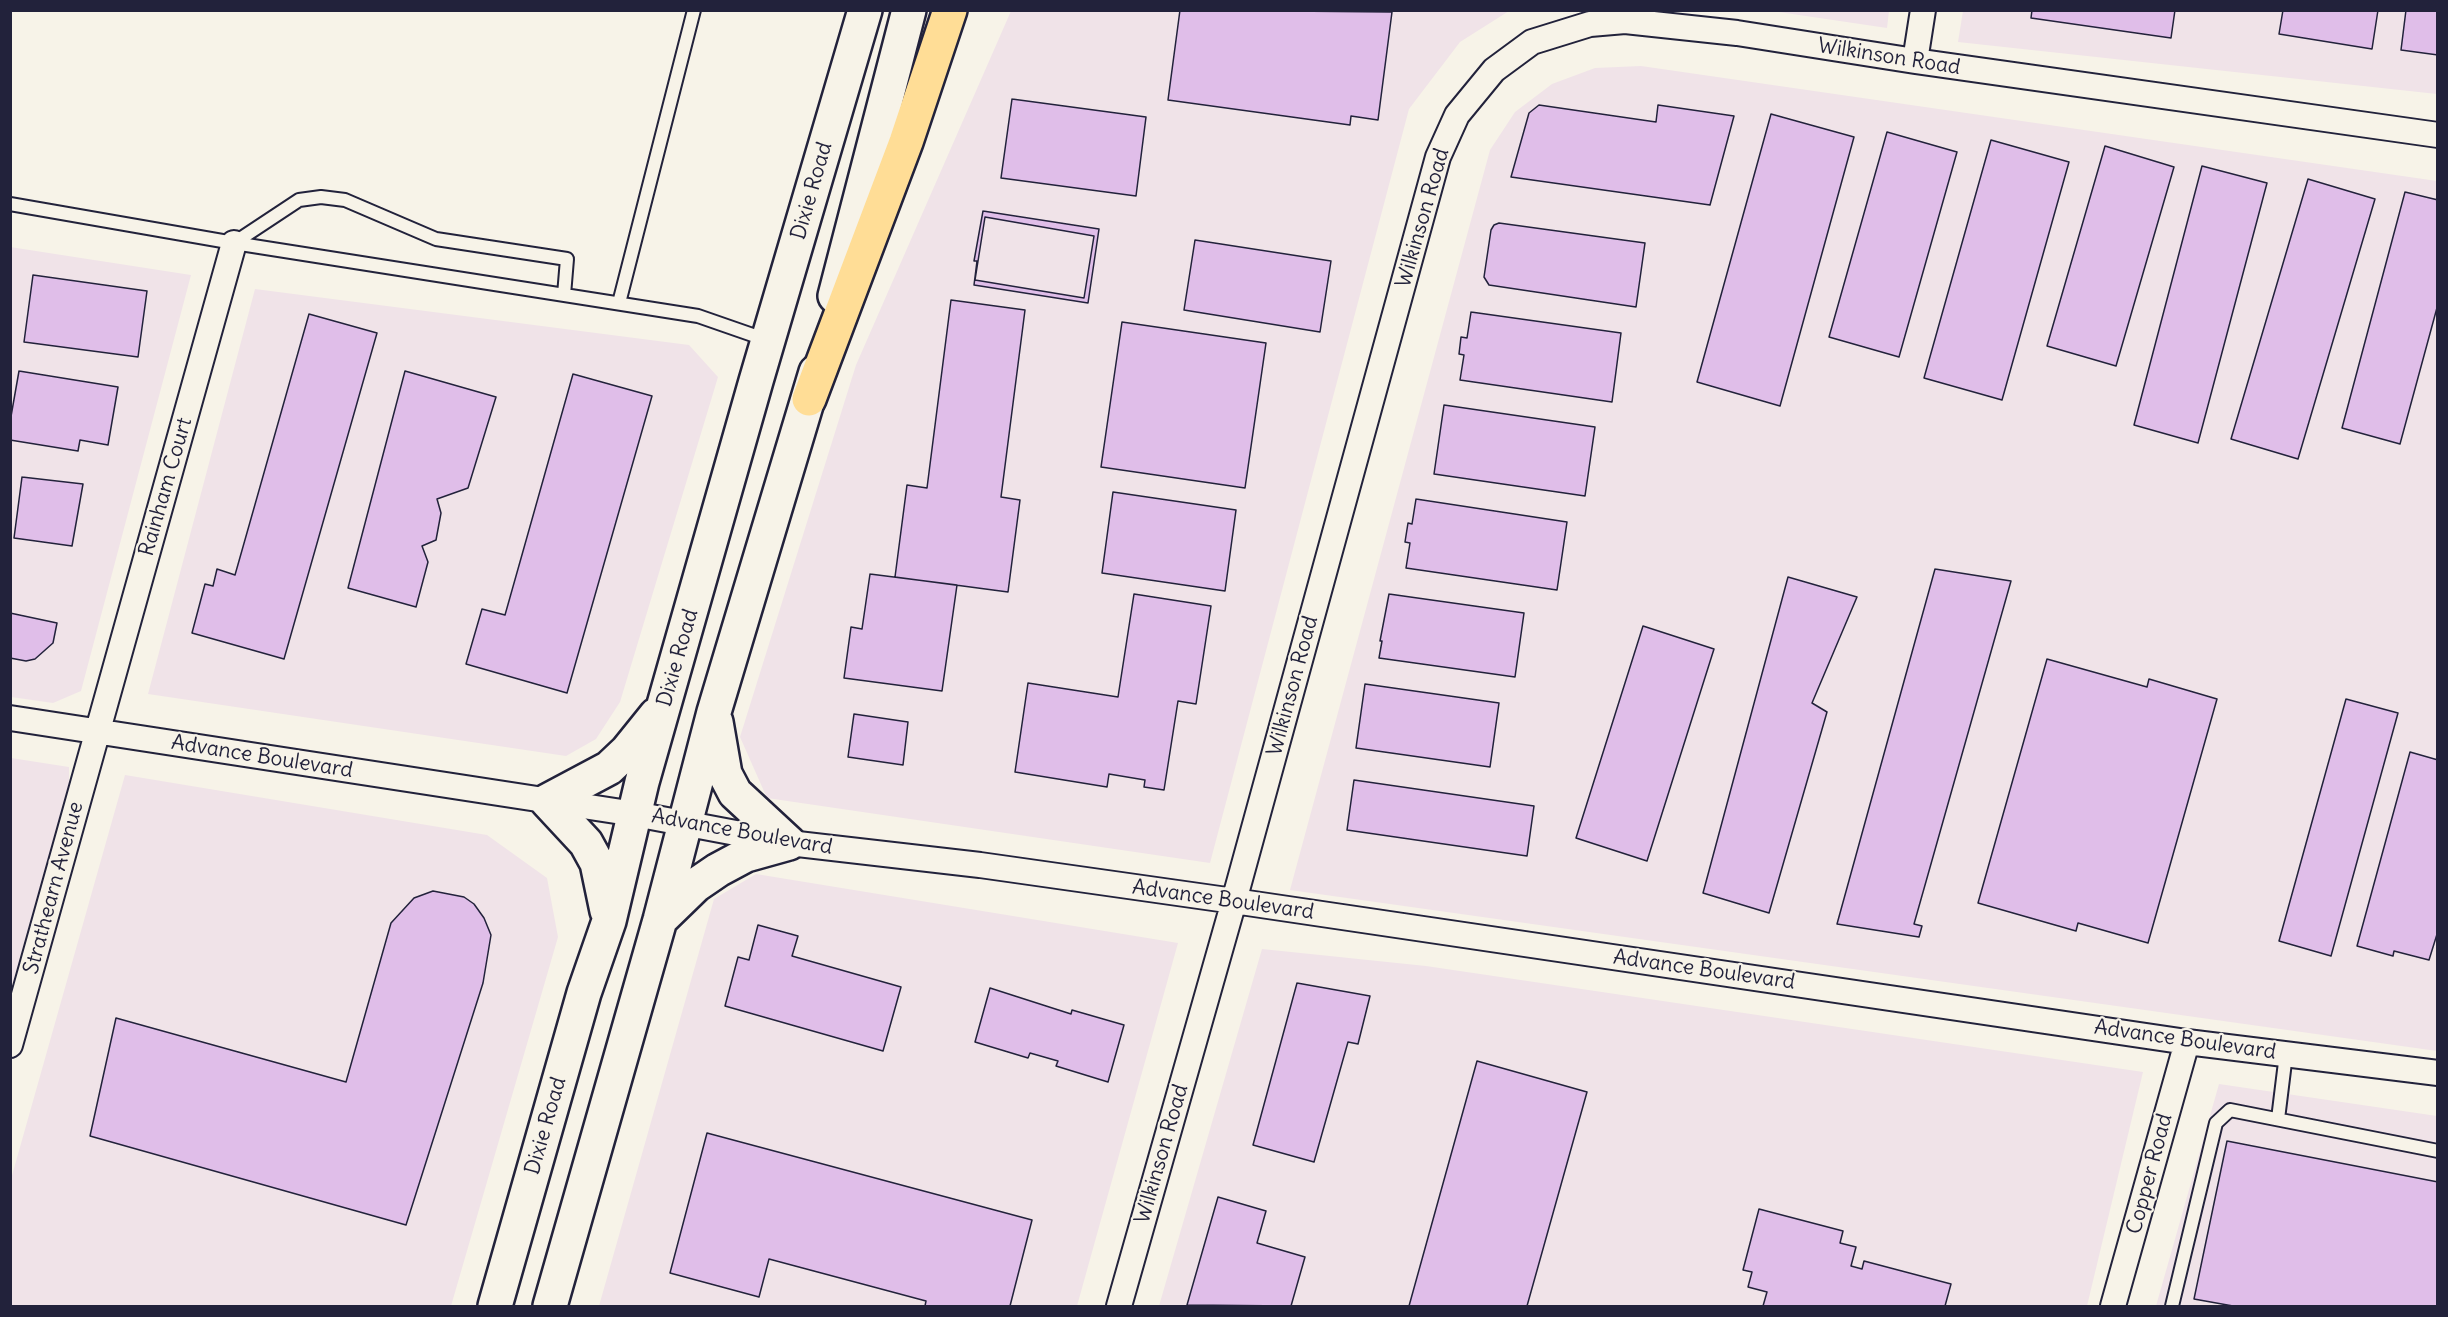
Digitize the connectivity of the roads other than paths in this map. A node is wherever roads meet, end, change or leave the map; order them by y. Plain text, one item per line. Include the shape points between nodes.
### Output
1 (694, 10) edge
2 (865, 10) edge
3 (909, 10) edge
4 (950, 10) edge
5 (1923, 10) edge
6 (1915, 61) junction
7 (2438, 135) edge
8 (10, 204) edge
9 (234, 243) junction
10 (564, 295) junction
11 (619, 303) junction
12 (768, 340) junction
13 (809, 399) junction
14 (666, 702) junction
15 (714, 712) junction
16 (10, 718) edge
17 (98, 730) junction
18 (548, 801) junction
19 (635, 814) junction
20 (686, 823) junction
21 (789, 843) junction
22 (1234, 901) junction
23 (660, 920) junction
24 (609, 921) junction
25 (2187, 1042) junction
26 (10, 1045) edge
27 (2286, 1054) junction
28 (2438, 1073) edge
29 (2278, 1119) junction
30 (2438, 1152) edge
31 (495, 1306) edge
32 (550, 1306) edge
33 (1119, 1306) edge
34 (2113, 1306) edge
35 (2172, 1306) edge

1 - 11 lane
2 - 12 main road, Dixie Road
3 - 13 main road
4 - 13 highway via 906,142
5 - 6 street
6 - 7 street, Wilkinson Road
6 - 22 street, Wilkinson Road via 1660,24 1590,24 1532,42 1494,70 1457,115 1438,157
8 - 9 lane
9 - 10 lane
9 - 10 lane via 299,200 345,200 436,239 567,259
9 - 17 street, Rainham Court
10 - 11 lane
11 - 12 lane via 698,316
12 - 14 main road, Dixie Road
13 - 15 main road
14 - 18 main road via 609,768
14 - 19 main road, Dixie Road
15 - 20 main road
15 - 21 main road via 725,774 735,793
16 - 17 street, Advance Boulevard
17 - 18 street, Advance Boulevard
17 - 26 street, Strathearn Avenue
18 - 19 street, Advance Boulevard
18 - 24 main road via 586,843 597,862
19 - 20 street, Advance Boulevard
19 - 24 main road, Dixie Road
20 - 21 street, Advance Boulevard
20 - 23 main road
21 - 22 street, Advance Boulevard
21 - 23 main road via 746,855 718,870 696,885
22 - 25 street, Advance Boulevard
22 - 33 street, Wilkinson Road
23 - 32 main road
24 - 31 main road, Dixie Road via 584,993
25 - 27 street, Advance Boulevard
25 - 34 street, Copper Road
27 - 28 street, Advance Boulevard
27 - 29 lane
29 - 30 lane
29 - 35 lane via 2230,1110 2216,1123

